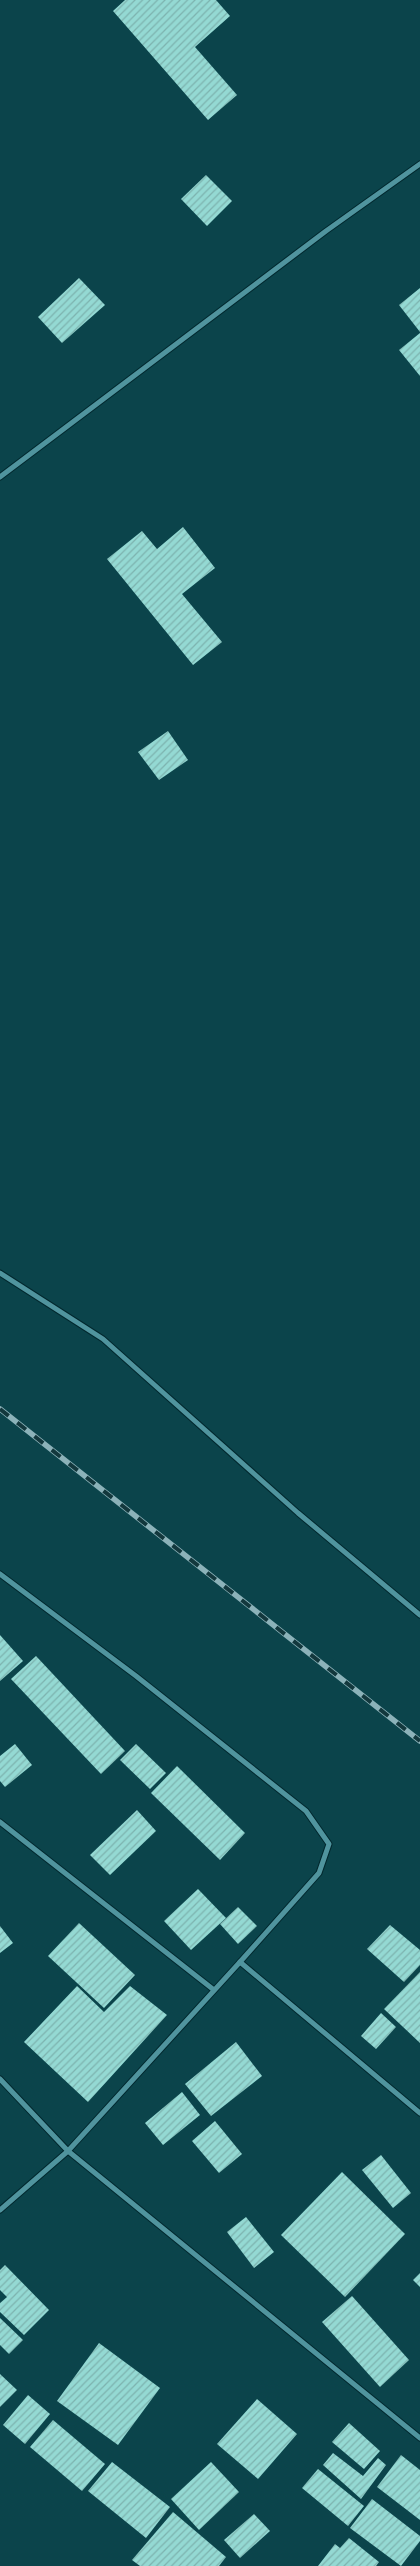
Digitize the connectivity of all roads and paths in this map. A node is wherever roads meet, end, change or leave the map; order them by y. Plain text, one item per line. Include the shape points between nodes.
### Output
1 (420, 164) edge
2 (0, 477) edge
3 (0, 1273) edge
4 (0, 1574) edge
5 (420, 1615) edge
6 (0, 1822) edge
7 (240, 1962) junction
8 (214, 1990) junction
9 (0, 2080) edge
10 (420, 2113) edge
11 (68, 2151) junction
12 (0, 2210) edge
13 (420, 2438) edge

1 - 2 street
3 - 5 street via 103,1339 298,1513
4 - 7 street via 136,1676 306,1811 329,1844 319,1873
6 - 8 street
7 - 8 street
7 - 10 street
8 - 11 street
9 - 11 street
11 - 12 street
11 - 13 street

